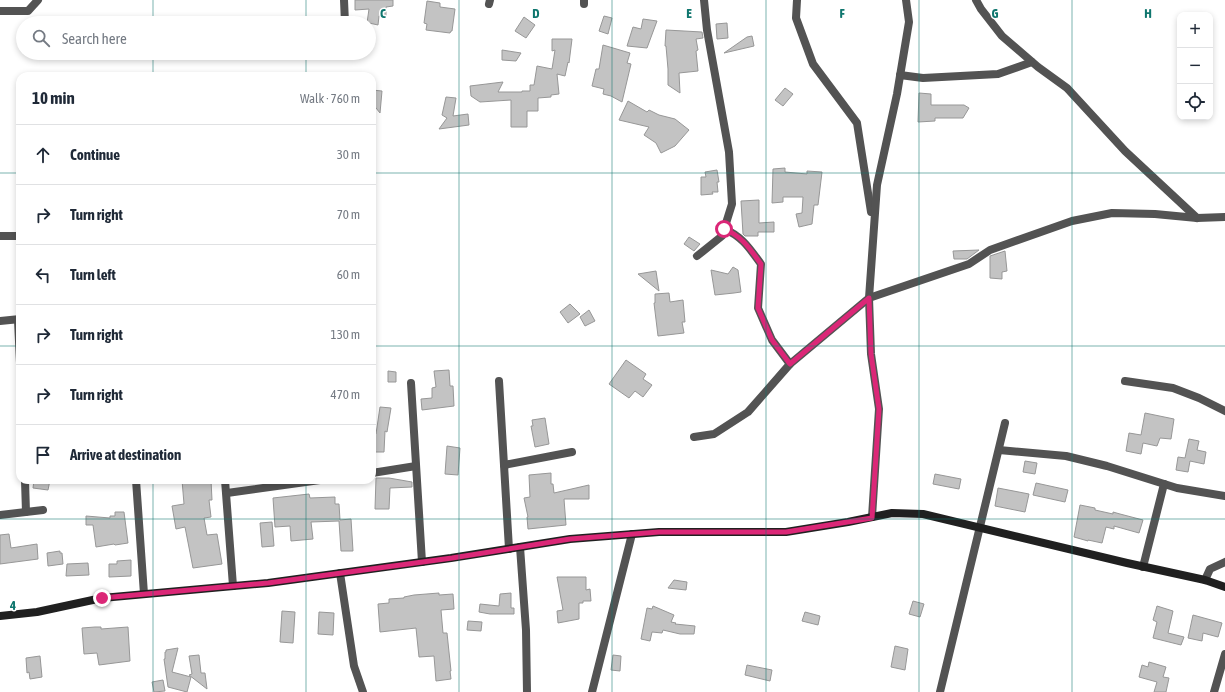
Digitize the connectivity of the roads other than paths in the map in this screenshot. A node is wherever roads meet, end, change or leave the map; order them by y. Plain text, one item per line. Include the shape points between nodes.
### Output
1 (38, 0) edge
2 (344, 0) edge
3 (704, 0) edge
4 (797, 0) edge
5 (906, 0) edge
6 (976, 0) edge
7 (0, 11) edge
8 (345, 16) edge
9 (1032, 62) junction
10 (900, 75) junction
11 (1225, 217) edge
12 (1197, 218) junction
13 (874, 227) junction
14 (724, 229) junction
15 (0, 236) edge
16 (16, 236) edge
17 (697, 256) dead end
18 (869, 298) junction
19 (16, 320) edge
20 (0, 321) edge
21 (790, 364) junction
22 (499, 381) dead end
23 (1125, 381) dead end
24 (411, 383) dead end
25 (1225, 411) edge
26 (1006, 423) dead end
27 (694, 437) dead end
28 (999, 450) junction
29 (572, 452) dead end
30 (504, 465) junction
31 (416, 466) junction
32 (376, 472) edge
33 (25, 484) edge
34 (136, 484) edge
35 (226, 484) edge
36 (291, 484) edge
37 (1164, 484) junction
38 (227, 493) junction
39 (1225, 496) edge
40 (43, 510) dead end
41 (26, 512) junction
42 (0, 515) edge
43 (872, 518) junction
44 (980, 528) junction
45 (632, 534) junction
46 (520, 547) junction
47 (509, 548) junction
48 (422, 562) junction
49 (1225, 562) edge
50 (1143, 567) junction
51 (340, 573) junction
52 (1205, 580) junction
53 (233, 586) junction
54 (1225, 587) edge
55 (144, 594) junction
56 (0, 616) edge
57 (1225, 654) edge
58 (363, 692) edge
59 (527, 692) edge
60 (592, 692) edge
61 (940, 692) edge
62 (1214, 692) edge

1 - 7 street via 28,11
2 - 8 street
3 - 14 street via 729,152 732,204
4 - 13 street via 796,18 813,64 857,123
5 - 10 street via 909,22
6 - 9 street via 1002,36
9 - 10 street via 998,74 923,78
9 - 12 street via 1067,88 1125,151
10 - 13 street via 877,185
11 - 12 street
12 - 18 street via 1112,213 1072,221 990,250 969,264
13 - 18 street
14 - 17 street via 722,236
14 - 21 street via 734,233 748,246 761,264 758,308 772,340
15 - 16 street
18 - 21 street
18 - 43 street via 871,354 879,409
19 - 20 street
21 - 27 street via 748,412 714,434
22 - 30 street
23 - 25 street via 1173,388
24 - 31 street
26 - 28 street
28 - 37 street via 1066,456
28 - 44 street
29 - 30 street
30 - 47 street
31 - 32 street
31 - 48 street
33 - 41 street
34 - 55 street
35 - 38 street
36 - 38 street
37 - 39 street
37 - 50 street
38 - 53 street
40 - 41 street
41 - 42 street
43 - 44 street via 892,513 924,514
43 - 45 street via 786,532
44 - 50 street
44 - 61 street
45 - 46 street via 570,539
45 - 60 street
46 - 47 street
46 - 59 street
47 - 48 street
48 - 51 street
49 - 52 street via 1210,569
50 - 52 street
51 - 53 street
51 - 58 street via 354,666
52 - 54 street
53 - 55 street
55 - 56 street via 102,598 37,612
57 - 62 street

